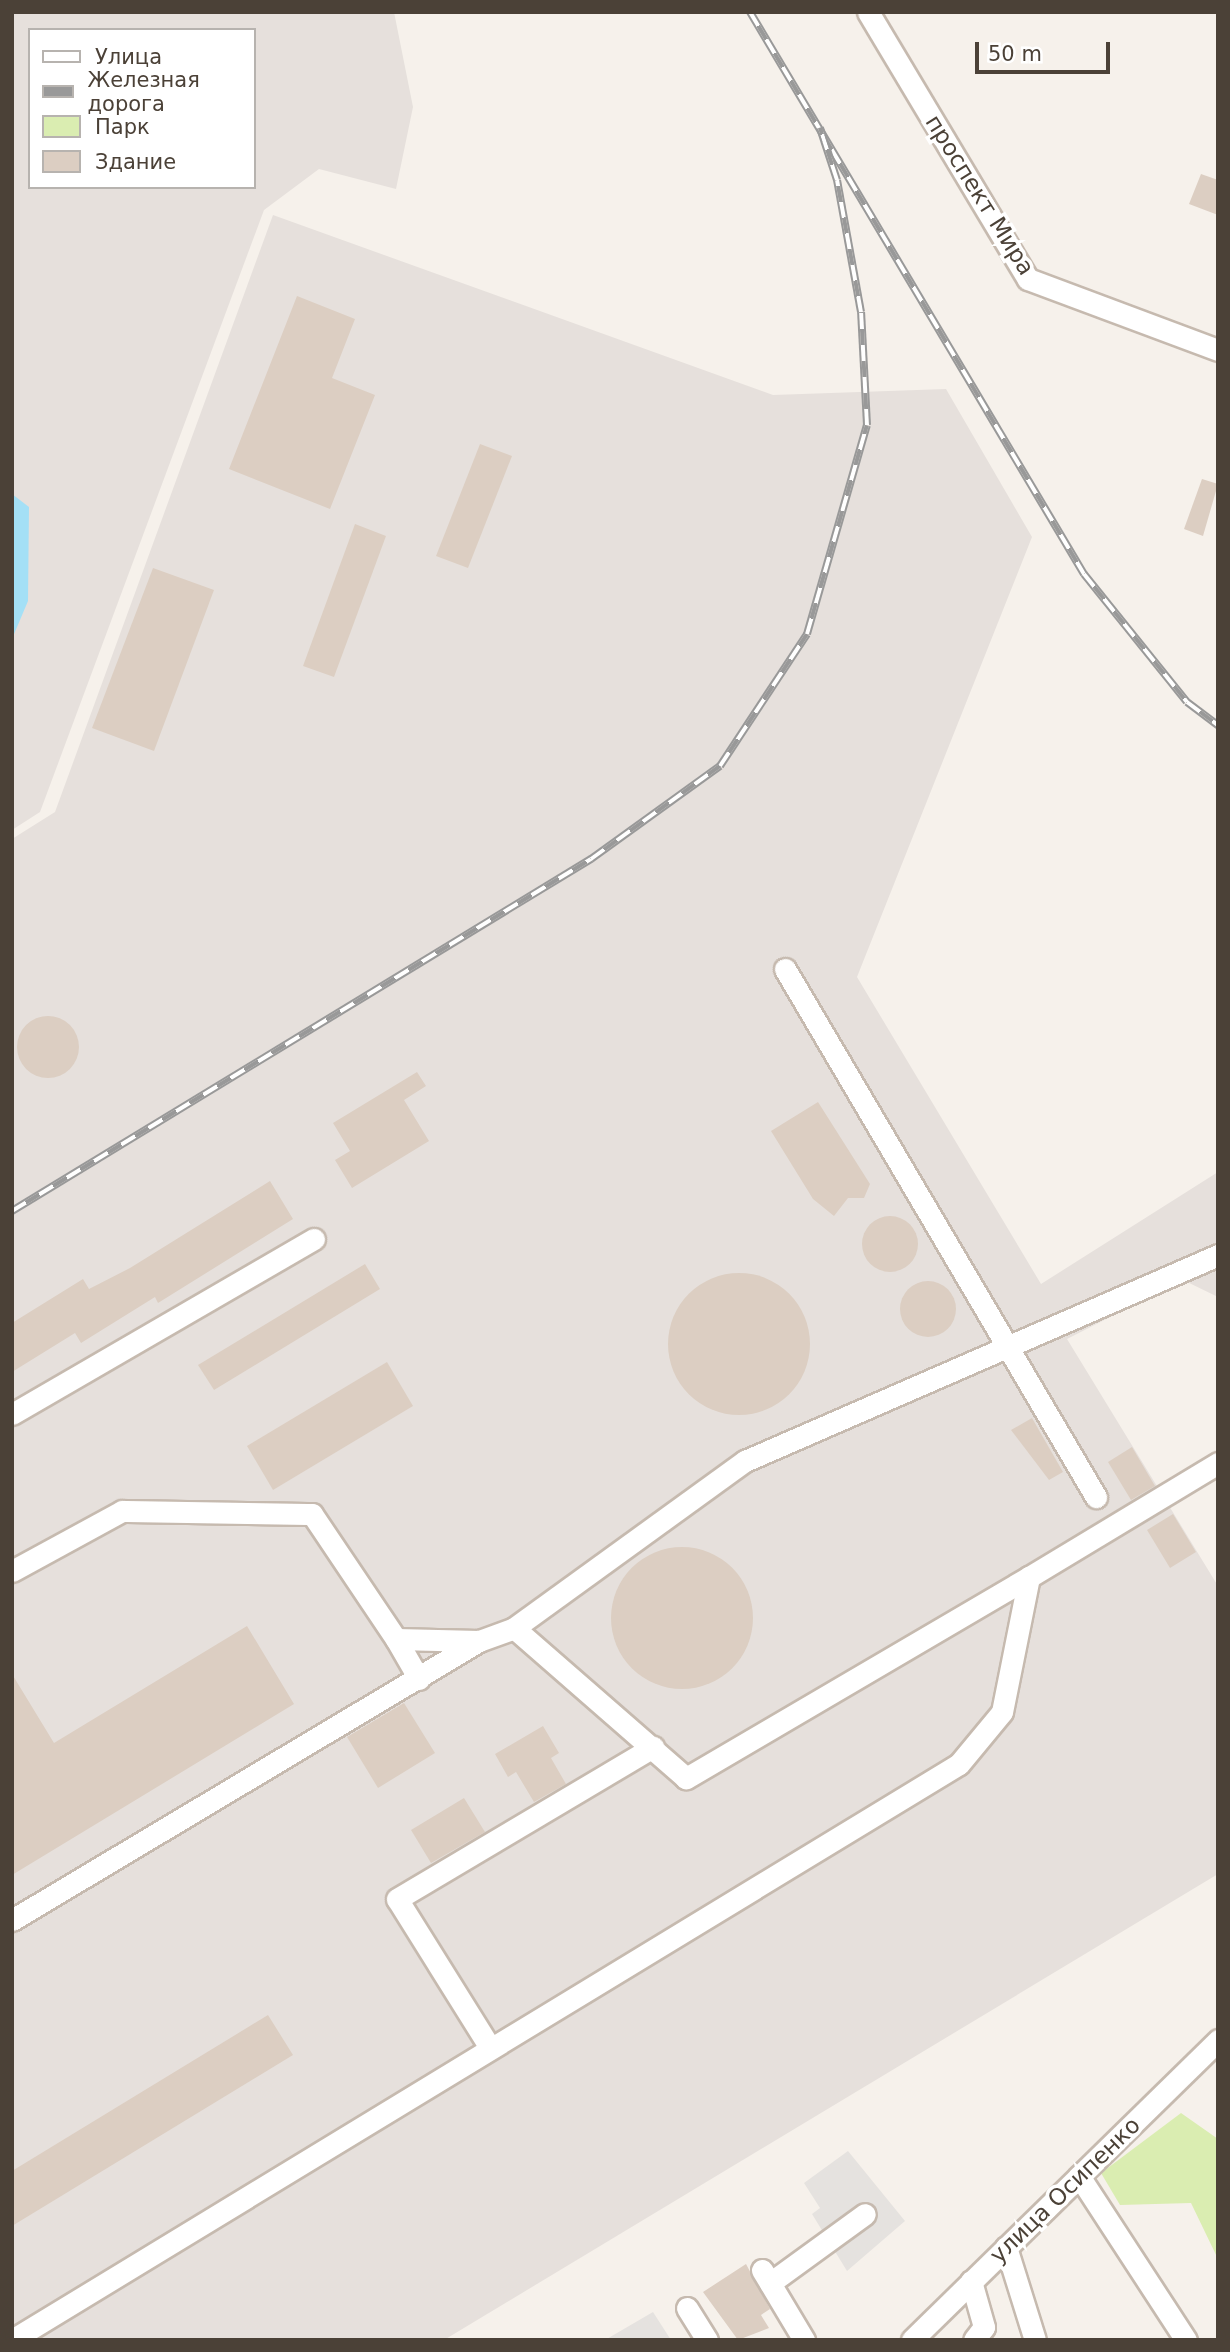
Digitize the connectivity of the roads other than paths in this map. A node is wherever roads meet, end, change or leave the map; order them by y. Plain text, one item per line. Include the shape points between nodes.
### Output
1 (868, 12) edge
2 (1218, 349) edge
3 (785, 969) dead end
4 (314, 1239) dead end
5 (1218, 1255) edge
6 (1007, 1348) junction
7 (12, 1414) edge
8 (1218, 1463) edge
9 (1097, 1497) dead end
10 (12, 1571) edge
11 (1029, 1577) junction
12 (514, 1629) junction
13 (396, 1639) junction
14 (479, 1641) junction
15 (419, 1679) junction
16 (653, 1747) junction
17 (12, 1920) edge
18 (1216, 2043) edge
19 (489, 2046) junction
20 (1079, 2176) junction
21 (865, 2214) dead end
22 (1006, 2247) junction
23 (971, 2281) junction
24 (687, 2308) dead end
25 (12, 2340) edge
26 (707, 2340) edge
27 (804, 2340) edge
28 (912, 2340) edge
29 (974, 2340) edge
30 (1035, 2340) edge
31 (1186, 2340) edge

1 - 2 street, проспект Мира via 1028,279
3 - 6 street
4 - 7 street
5 - 6 street
6 - 9 street
6 - 12 street via 745,1461
8 - 11 street
10 - 13 street via 122,1511 312,1514
11 - 16 street via 685,1778
11 - 19 street via 1002,1712 975,1750
12 - 14 street
12 - 16 street
13 - 14 street
13 - 15 street
14 - 15 street
15 - 17 street
16 - 19 street via 397,1899
18 - 20 street, улица Осипенко
19 - 25 street
20 - 22 street, улица Осипенко
20 - 31 street
21 - 27 street via 766,2277
22 - 23 street, улица Осипенко
22 - 30 street
23 - 28 street, улица Осипенко
23 - 29 street via 984,2327
24 - 26 street

